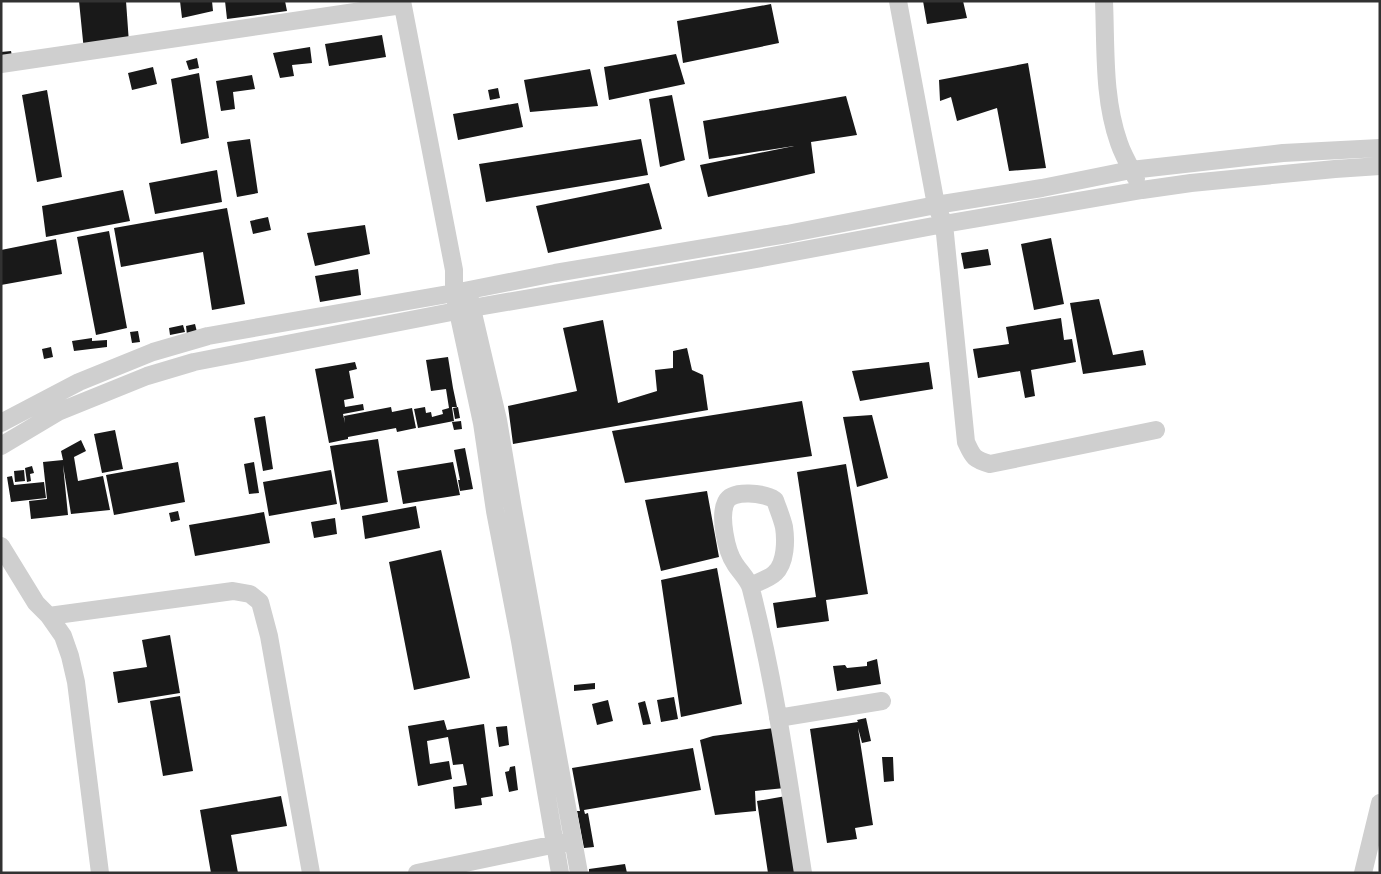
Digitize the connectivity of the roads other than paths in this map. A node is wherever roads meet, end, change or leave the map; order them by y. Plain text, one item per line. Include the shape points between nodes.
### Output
1 (898, 1) edge
2 (1104, 1) edge
3 (402, 3) edge
4 (1, 64) edge
5 (1380, 148) edge
6 (1380, 166) edge
7 (1131, 170) junction
8 (1142, 190) junction
9 (936, 205) junction
10 (944, 224) junction
11 (463, 301) junction
12 (490, 421) junction
13 (1, 423) edge
14 (1156, 430) dead end
15 (1, 446) edge
16 (513, 509) junction
17 (495, 511) junction
18 (1, 546) edge
19 (750, 586) junction
20 (49, 616) junction
21 (528, 639) junction
22 (882, 701) dead end
23 (778, 718) junction
24 (1380, 803) edge
25 (574, 840) junction
26 (554, 845) junction
27 (100, 873) edge
28 (311, 873) edge
29 (417, 873) edge
30 (560, 873) edge
31 (579, 873) edge
32 (803, 873) edge
33 (1363, 873) edge

1 - 9 street
2 - 7 street via 1110,110
3 - 4 street
3 - 11 street via 454,270
5 - 7 street via 1283,153
6 - 8 street
7 - 8 street
7 - 9 street
8 - 10 street
9 - 10 street
9 - 11 street via 556,273
10 - 11 street via 751,260
10 - 14 street via 966,442 977,460 990,464
11 - 12 street
11 - 13 street via 208,336 153,352 79,382
11 - 15 street via 194,362 147,376 58,412
12 - 16 street
12 - 17 street
16 - 17 street
16 - 21 street
17 - 21 street
18 - 20 street via 36,602
19 - 19 street via 776,572 785,546 784,527 775,500 754,493 734,495 728,499 724,518 724,536 729,553
19 - 23 street
20 - 27 street via 63,636 76,682
20 - 28 street via 233,591 250,594 260,602 269,636
21 - 25 street
21 - 26 street
22 - 23 street
23 - 32 street
24 - 33 street
25 - 26 street
25 - 31 street
26 - 29 street
26 - 30 street

